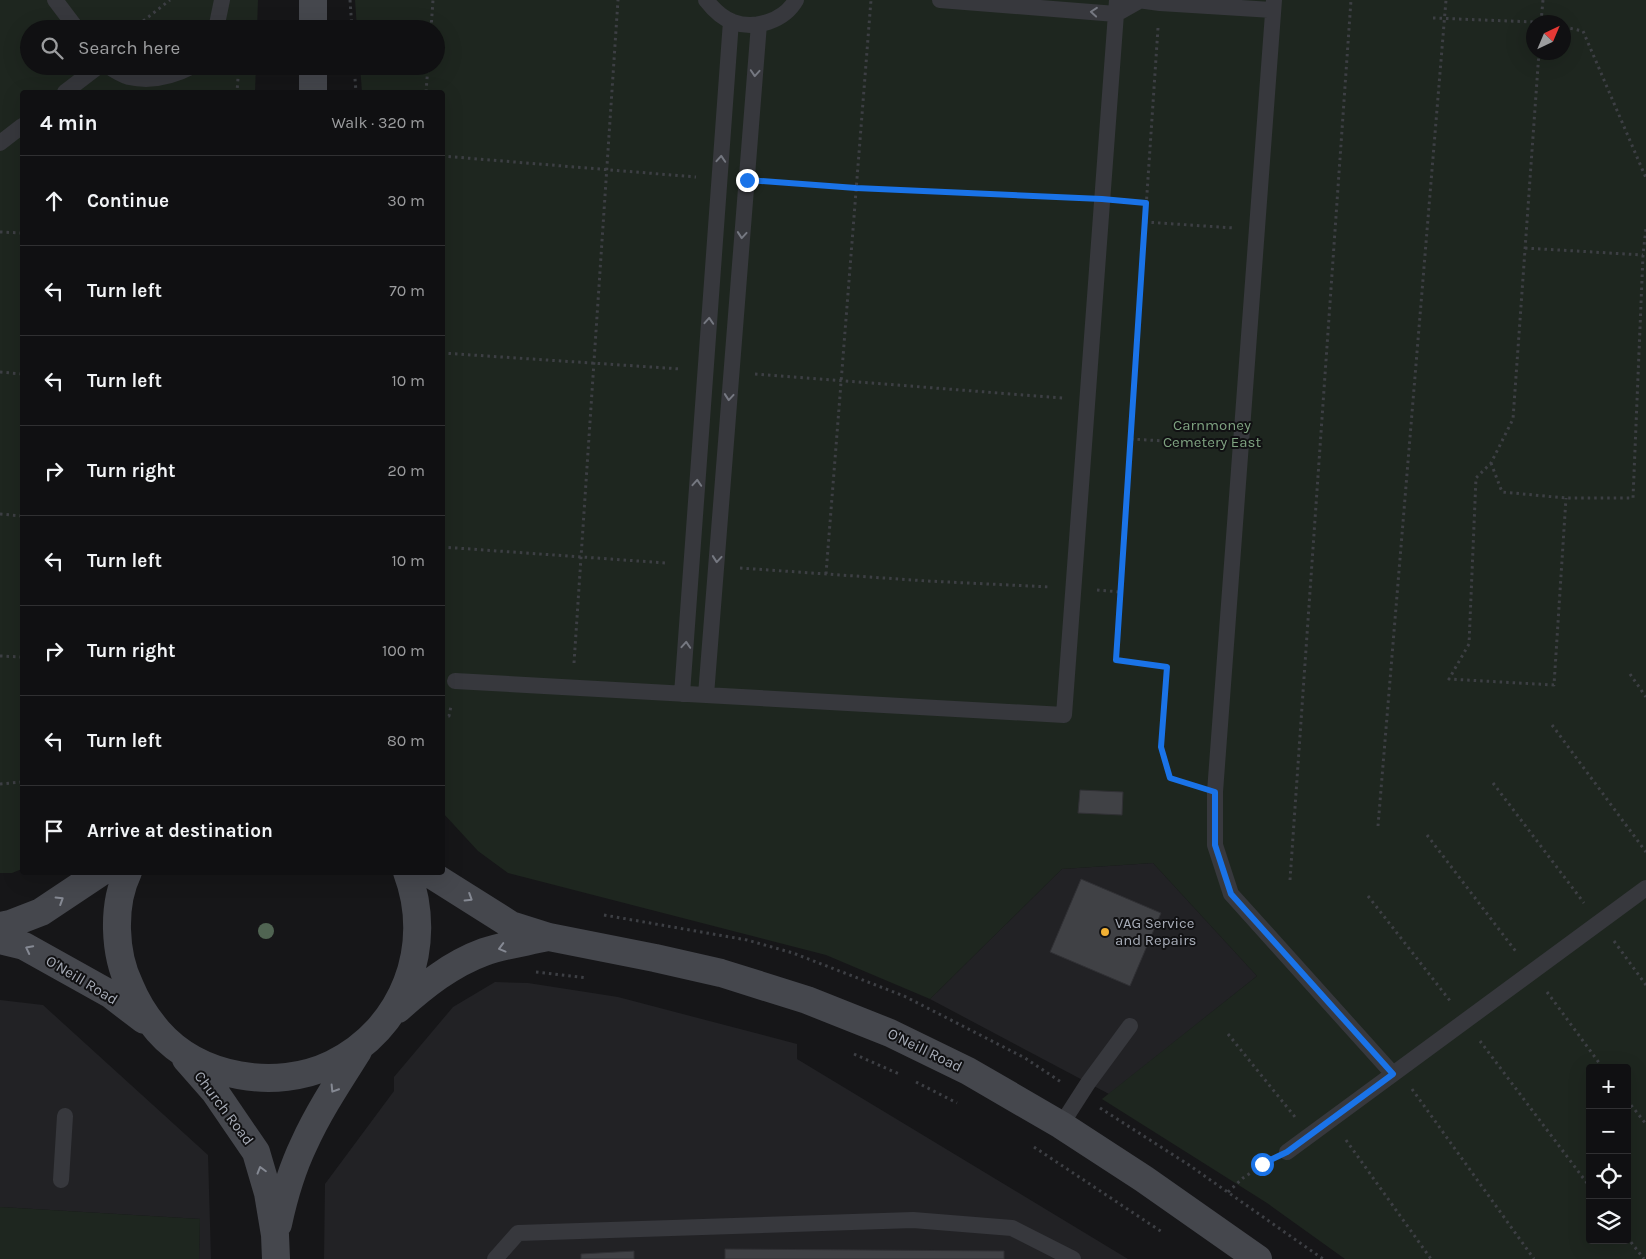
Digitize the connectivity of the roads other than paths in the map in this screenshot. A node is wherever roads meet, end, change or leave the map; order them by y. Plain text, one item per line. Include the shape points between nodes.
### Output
1 (55, 0) edge
2 (222, 0) edge
3 (313, 0) edge
4 (706, 0) edge
5 (796, 0) edge
6 (940, 0) edge
7 (1138, 0) edge
8 (1274, 5) edge
9 (1117, 7) edge
10 (70, 20) edge
11 (218, 20) edge
12 (313, 20) edge
13 (731, 21) junction
14 (759, 24) junction
15 (87, 75) edge
16 (124, 75) edge
17 (172, 75) edge
18 (313, 75) edge
19 (68, 90) edge
20 (313, 90) edge
21 (20, 128) edge
22 (0, 143) edge
23 (455, 681) dead end
24 (682, 694) junction
25 (706, 695) junction
26 (96, 875) edge
27 (126, 875) edge
28 (408, 875) edge
29 (433, 875) edge
30 (1646, 888) edge
31 (0, 926) edge
32 (549, 937) junction
33 (0, 940) edge
34 (387, 1019) junction
35 (1130, 1026) dead end
36 (166, 1038) junction
37 (360, 1047) junction
38 (1396, 1073) junction
39 (65, 1116) dead end
40 (1061, 1125) junction
41 (1287, 1152) road end
42 (61, 1180) dead end
43 (275, 1247) edge
44 (495, 1259) edge
45 (1073, 1259) edge
46 (1258, 1259) edge

1 - 10 lane
2 - 11 lane
3 - 12 main road
4 - 13 lane via 718,14
5 - 14 lane via 782,15
9 -> 6 lane
7 - 8 lane
7 - 9 lane
8 - 38 lane via 1215,792 1215,845 1231,894
9 - 25 lane via 1064,715
13 - 14 lane
24 -> 13 lane
14 -> 25 lane
15 - 19 lane
16 - 17 lane via 152,78
18 - 20 main road
21 - 22 lane
23 - 24 lane
24 - 25 lane
31 -> 26 main road via 41,912
27 - 36 main road via 118,911 118,944 125,976 139,1005
28 - 34 main road via 414,892 418,925 415,958 405,990
29 -> 32 main road, O'Neill Road via 511,925
30 - 38 lane
32 -> 34 main road, O'Neill Road via 484,952 443,973
32 - 40 main road, O'Neill Road via 721,973 807,1000 890,1033 968,1071
36 -> 33 main road, O'Neill Road via 110,994 24,946
34 - 37 main road
35 - 40 lane
36 - 37 main road via 202,1063 234,1074 267,1078 300,1075 332,1064
43 -> 36 main road, Church Road via 268,1194 256,1152 215,1092
37 -> 43 main road, Church Road via 304,1144 286,1190
38 - 41 lane
39 - 42 lane
40 - 46 main road, O'Neill Road
44 - 45 lane via 518,1233 912,1220 1012,1228

